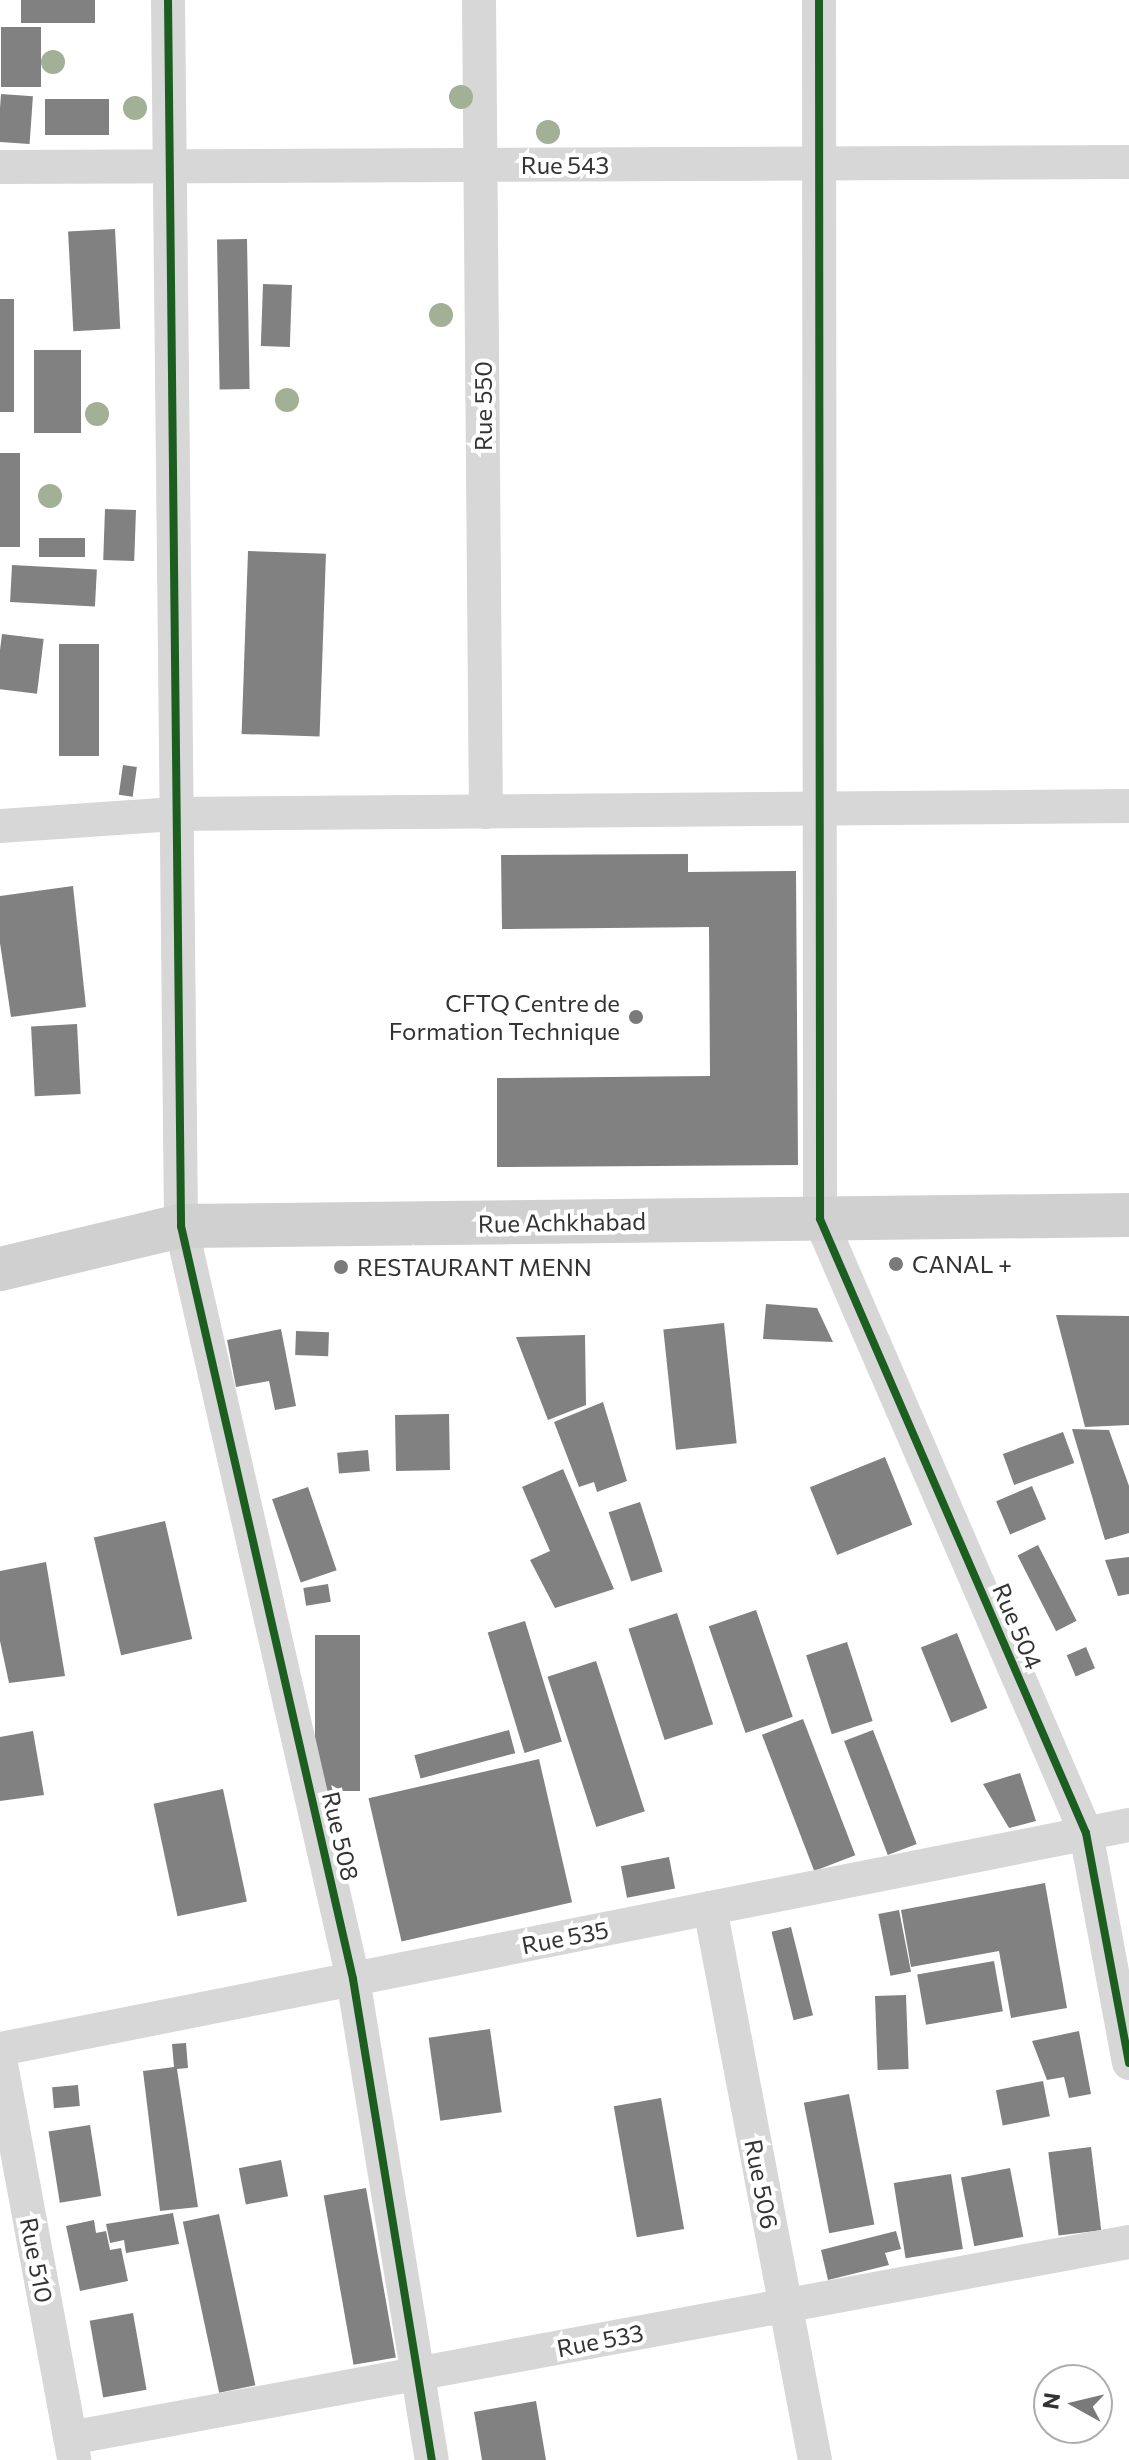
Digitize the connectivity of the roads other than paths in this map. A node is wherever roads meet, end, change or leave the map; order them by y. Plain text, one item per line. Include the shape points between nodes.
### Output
1 (168, 0) edge
2 (479, 0) edge
3 (819, 0) edge
4 (1129, 162) edge
5 (819, 164) junction
6 (481, 165) junction
7 (170, 166) junction
8 (0, 167) edge
9 (1129, 806) edge
10 (820, 810) junction
11 (486, 812) junction
12 (176, 814) junction
13 (0, 826) edge
14 (1129, 1215) edge
15 (820, 1219) junction
16 (181, 1226) junction
17 (0, 1269) edge
18 (1129, 1825) edge
19 (1086, 1833) junction
20 (710, 1908) junction
21 (353, 1979) junction
22 (0, 2049) edge
23 (0, 2059) edge
24 (1129, 2063) edge
25 (1129, 2242) edge
26 (785, 2306) junction
27 (416, 2375) junction
28 (72, 2449) edge
29 (432, 2460) edge
30 (815, 2460) edge

1 - 7 street, Rue 508
2 - 6 street, Rue 550
3 - 5 street
4 - 5 street, Rue 543
5 - 6 street, Rue 543
5 - 10 street
6 - 7 street, Rue 543
6 - 11 street, Rue 550
7 - 8 street, Rue 543
7 - 12 street, Rue 508
9 - 10 street
10 - 11 street
10 - 15 street
11 - 12 street
12 - 13 street
12 - 16 street, Rue 508
14 - 15 street, Rue Achkhabad
15 - 16 street, Rue Achkhabad
15 - 19 street, Rue 504
16 - 17 street, Rue Achkhabad
16 - 21 street, Rue 508
18 - 19 street, Rue 535
19 - 20 street, Rue 535
19 - 24 street, Rue 504
20 - 21 street, Rue 535
20 - 26 street, Rue 506
21 - 22 street, Rue 535
21 - 27 street, Rue 508
23 - 28 street, Rue 510
25 - 26 street, Rue 533
26 - 27 street, Rue 533
26 - 30 street, Rue 506
27 - 28 street, Rue 533
27 - 29 street, Rue 508

